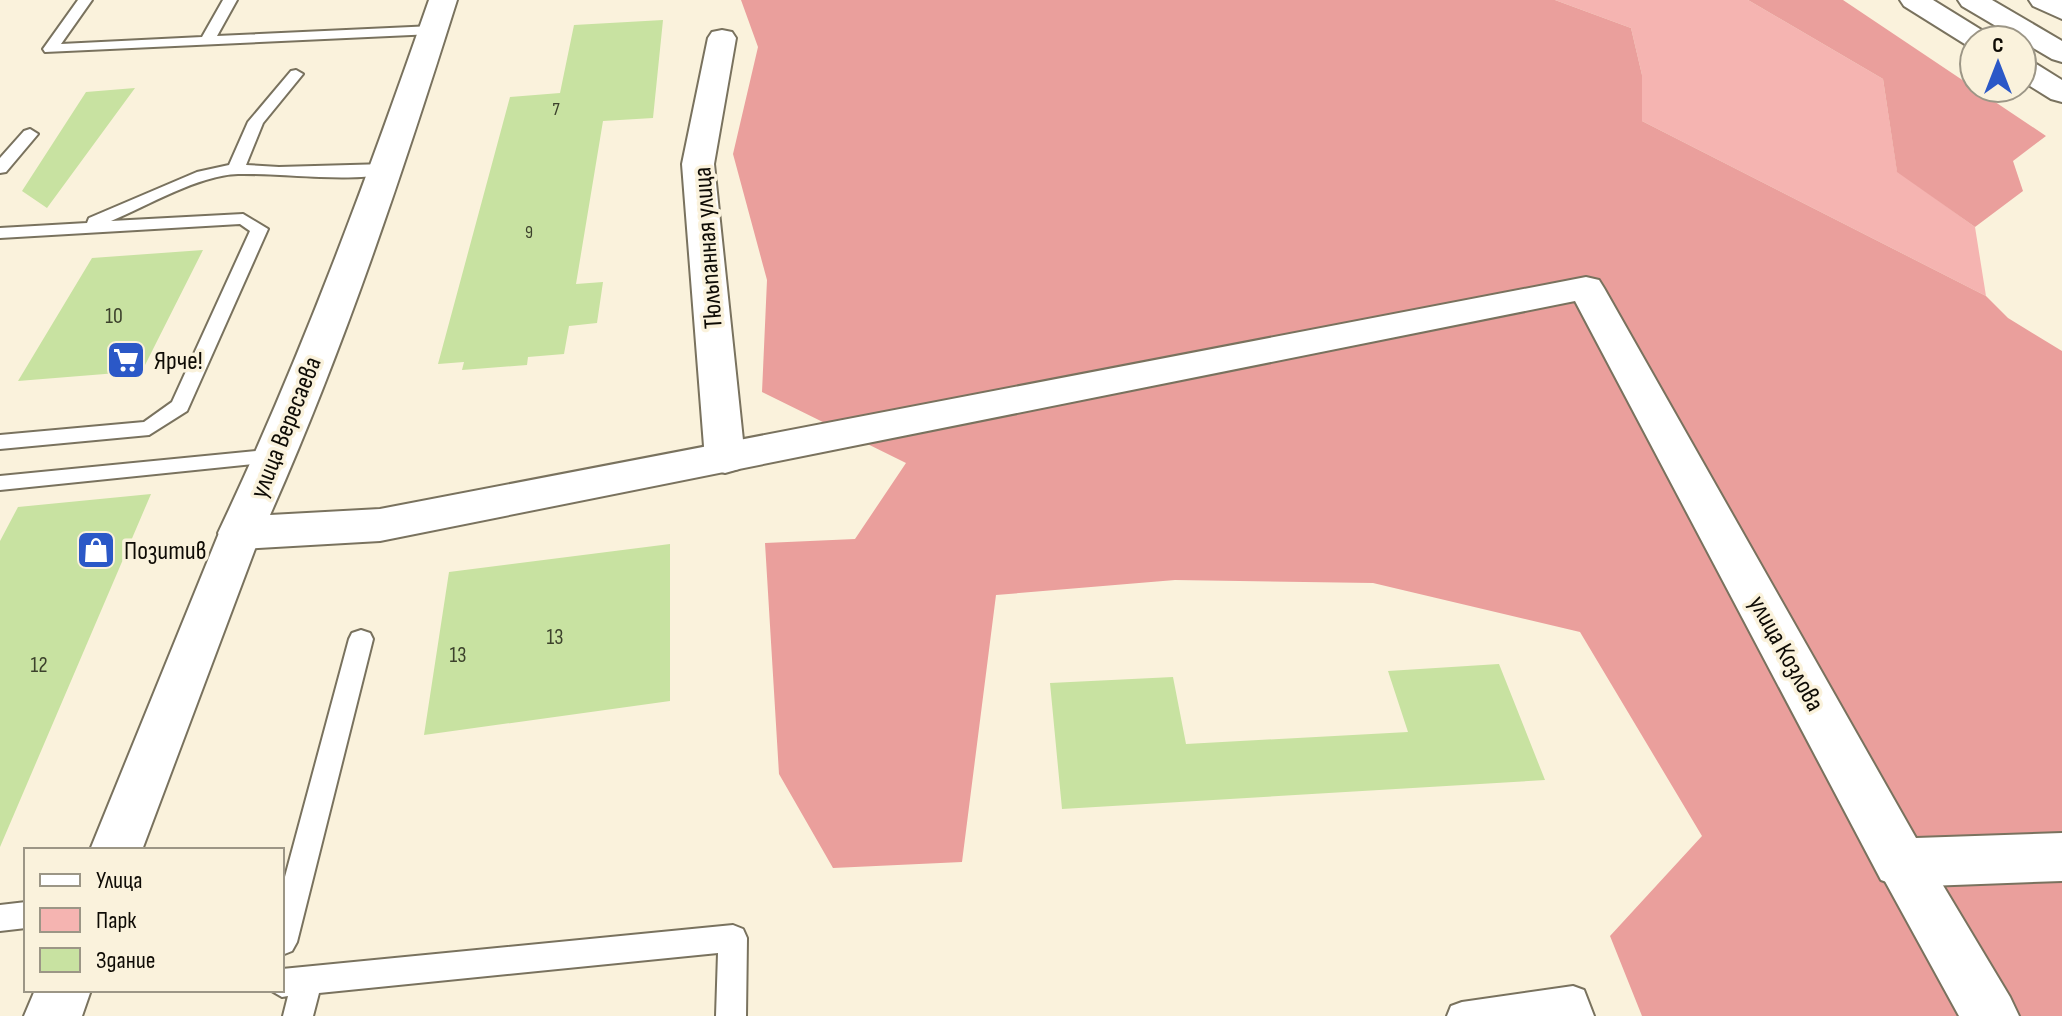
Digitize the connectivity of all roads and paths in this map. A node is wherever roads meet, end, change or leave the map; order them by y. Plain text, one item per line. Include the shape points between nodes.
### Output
1 (85, 0) edge
2 (230, 0) edge
3 (1914, 0) edge
4 (1972, 0) edge
5 (2043, 0) edge
6 (2062, 11) edge
7 (438, 15) edge
8 (1958, 28) edge
9 (722, 38) dead end
10 (207, 41) junction
11 (2062, 53) edge
12 (296, 74) dead end
13 (2038, 78) edge
14 (2062, 93) edge
15 (30, 134) dead end
16 (0, 168) edge
17 (236, 169) junction
18 (386, 169) junction
19 (82, 228) junction
20 (0, 233) edge
21 (149, 428) junction
22 (0, 442) edge
23 (277, 456) junction
24 (725, 459) junction
25 (130, 469) junction
26 (0, 483) edge
27 (240, 533) junction
28 (361, 639) dead end
29 (117, 848) edge
30 (2062, 857) edge
31 (1901, 863) junction
32 (24, 915) edge
33 (0, 918) edge
34 (284, 934) edge
35 (295, 981) edge
36 (62, 992) edge
37 (53, 1016) edge
38 (298, 1016) edge
39 (731, 1016) edge
40 (1462, 1016) edge
41 (1579, 1016) edge
42 (1990, 1016) edge

1 - 10 lane via 50,49
2 - 10 lane
3 - 8 street
4 - 11 street
5 - 6 street
7 - 10 lane
7 - 18 street, улица Вересаева
9 - 24 street, Тюльпанная улица via 698,164
12 - 17 lane via 256,122
13 - 14 street
15 - 16 lane
17 - 18 lane
17 - 19 lane via 203,176
18 - 23 street, улица Вересаева
19 - 20 lane
19 - 21 lane via 243,219 259,229 180,406
21 - 22 lane
21 - 25 lane
23 - 25 lane
23 - 27 street, улица Вересаева
24 - 27 street via 380,525
24 - 31 street, улица Козлова via 1586,288
25 - 26 lane
27 - 29 street, улица Вересаева
28 - 34 lane
30 - 31 street
31 - 42 street, улица Козлова
32 - 33 lane
35 - 38 lane
35 - 39 lane via 733,938
36 - 37 street
40 - 41 lane via 1573,1000

